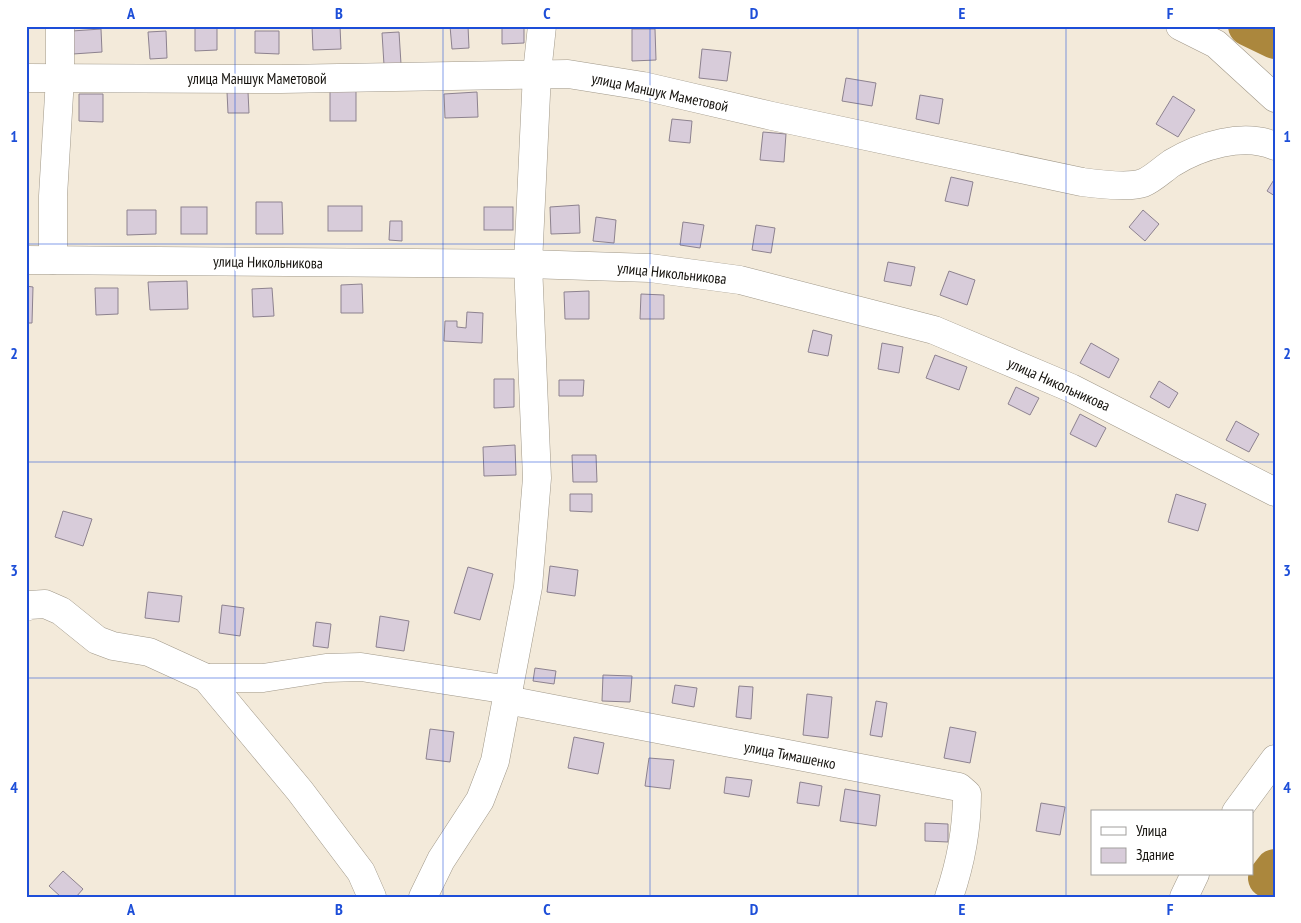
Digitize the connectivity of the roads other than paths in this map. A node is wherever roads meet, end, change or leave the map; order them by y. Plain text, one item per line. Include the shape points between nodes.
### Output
1 (60, 26) edge
2 (542, 26) edge
3 (1180, 26) edge
4 (536, 74) junction
5 (26, 78) edge
6 (60, 78) junction
7 (1275, 98) edge
8 (1275, 146) edge
9 (26, 260) edge
10 (53, 260) junction
11 (528, 264) junction
12 (1275, 492) edge
13 (28, 606) edge
14 (206, 678) junction
15 (508, 695) junction
16 (1275, 759) edge
17 (1237, 810) edge
18 (1194, 876) edge
19 (372, 897) edge
20 (423, 897) edge
21 (949, 897) edge
22 (1184, 897) edge

1 - 6 street
2 - 4 street
3 - 7 street via 1216,44
4 - 6 street, улица Маншук Маметовой via 282,79
4 - 8 street, улица Маншук Маметовой via 568,74 643,86 1090,183 1143,183 1204,146 1235,141
4 - 11 street
5 - 6 street, улица Маншук Маметовой
6 - 10 street via 52,196
9 - 10 street, улица Никольникова
10 - 11 street, улица Никольникова
11 - 12 street, улица Никольникова via 650,268 740,280 934,330 1071,388
11 - 15 street via 537,478 528,587
13 - 14 street via 45,604 61,611 97,640 149,652
14 - 15 street, улица Тимашенко via 263,678 326,668 361,667
14 - 19 street via 311,806 361,872
15 - 20 street via 495,761 480,800 441,860
15 - 21 street, улица Тимашенко via 959,787 967,794 967,809 956,876
16 - 17 street
18 - 22 street

